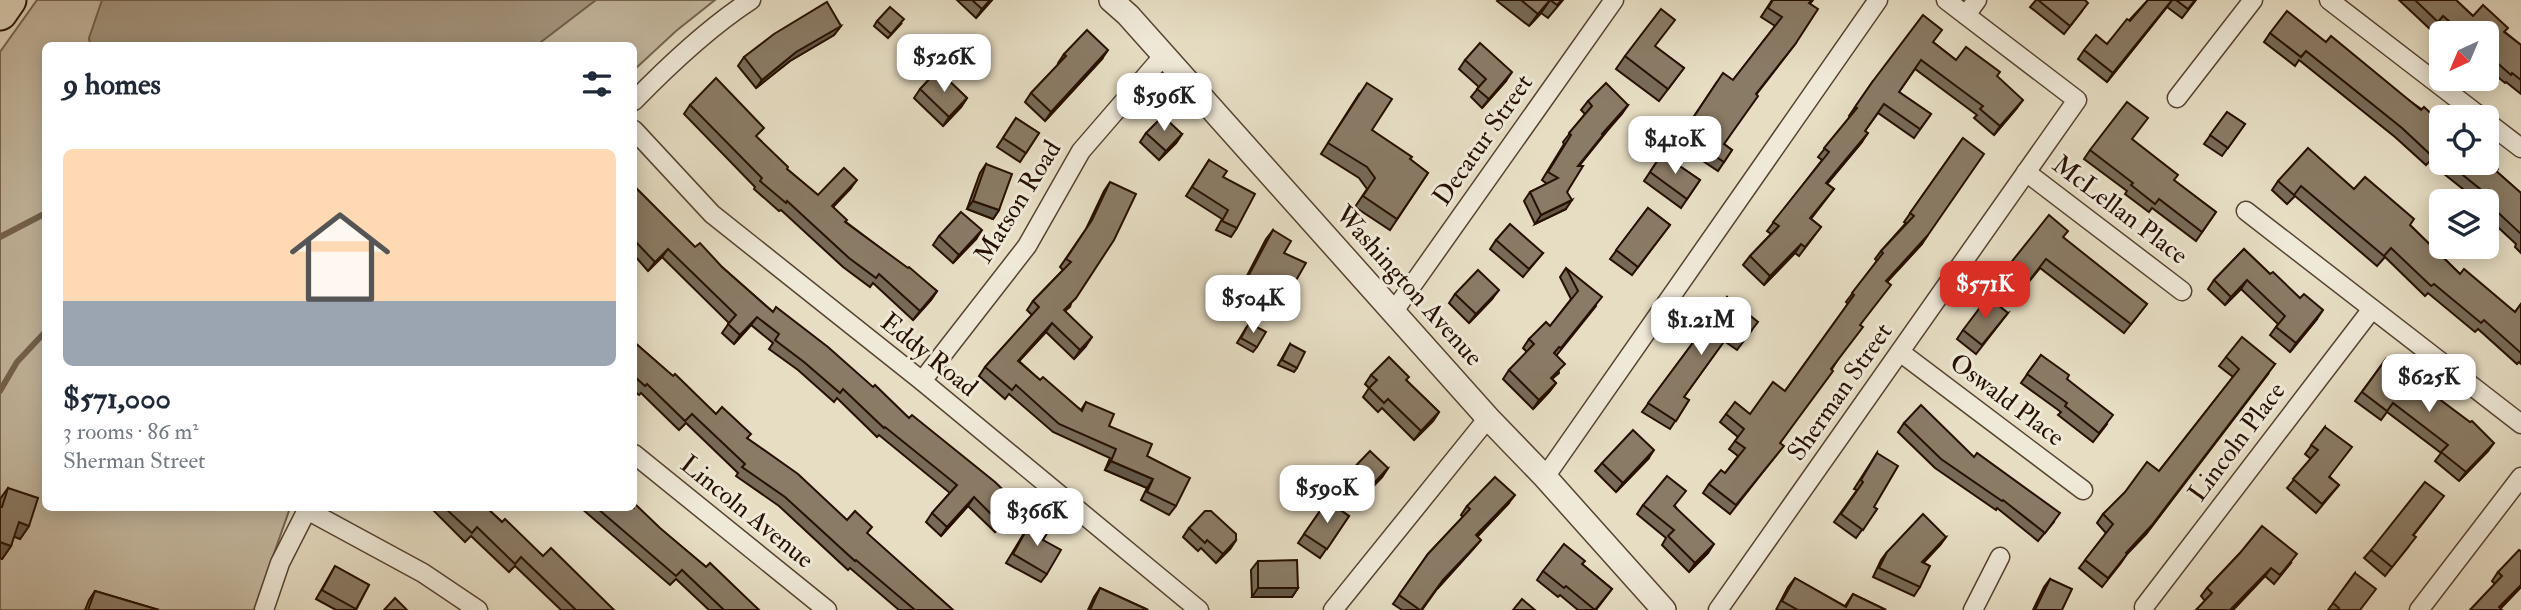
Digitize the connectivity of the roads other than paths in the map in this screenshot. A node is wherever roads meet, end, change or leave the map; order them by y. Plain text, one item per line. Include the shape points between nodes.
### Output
1 (9, 0) edge
2 (751, 0) edge
3 (1111, 0) edge
4 (1614, 0) edge
5 (1878, 0) edge
6 (1946, 0) edge
7 (1977, 0) edge
8 (2253, 0) edge
9 (2329, 0) edge
10 (0, 13) edge
11 (1966, 15) junction
12 (1164, 55) junction
13 (637, 98) edge
14 (2177, 98) dead end
15 (2465, 105) edge
16 (2499, 131) edge
17 (637, 134) edge
18 (2521, 148) edge
19 (2026, 172) junction
20 (2246, 211) dead end
21 (2182, 290) dead end
22 (2372, 309) junction
23 (1394, 311) junction
24 (1900, 352) junction
25 (922, 381) junction
26 (1489, 418) junction
27 (2521, 424) edge
28 (637, 456) edge
29 (1545, 477) junction
30 (2521, 477) edge
31 (2083, 490) dead end
32 (307, 511) edge
33 (313, 511) edge
34 (2000, 557) dead end
35 (2144, 607) dead end
36 (1659, 608) edge
37 (264, 610) edge
38 (478, 610) edge
39 (827, 610) edge
40 (1199, 610) edge
41 (1333, 610) edge
42 (1718, 610) edge
43 (1973, 610) edge
44 (2419, 610) edge

1 - 10 highway
2 - 13 street via 669,65
3 - 12 street, Washington Avenue
4 - 23 street, Decatur Street
5 - 29 street
6 - 11 street
7 - 11 street
8 - 14 street
9 - 15 street
11 - 19 street, Sherman Street via 2077,100
12 - 23 street, Washington Avenue
12 - 25 street, Matson Road via 1081,151 1027,246
16 - 18 street
17 - 25 street, Eddy Road via 712,214
19 - 21 street, McLellan Place
19 - 24 street, Sherman Street
20 - 22 street
22 - 27 street
22 - 35 street, Lincoln Place
23 - 26 street, Washington Avenue
24 - 31 street, Oswald Place
24 - 42 street, Sherman Street
25 - 40 street, Eddy Road
26 - 29 street, Washington Avenue
26 - 41 street
28 - 39 street, Lincoln Avenue
29 - 36 street, Washington Avenue
30 - 44 street
32 - 37 street
33 - 38 street
34 - 43 street

